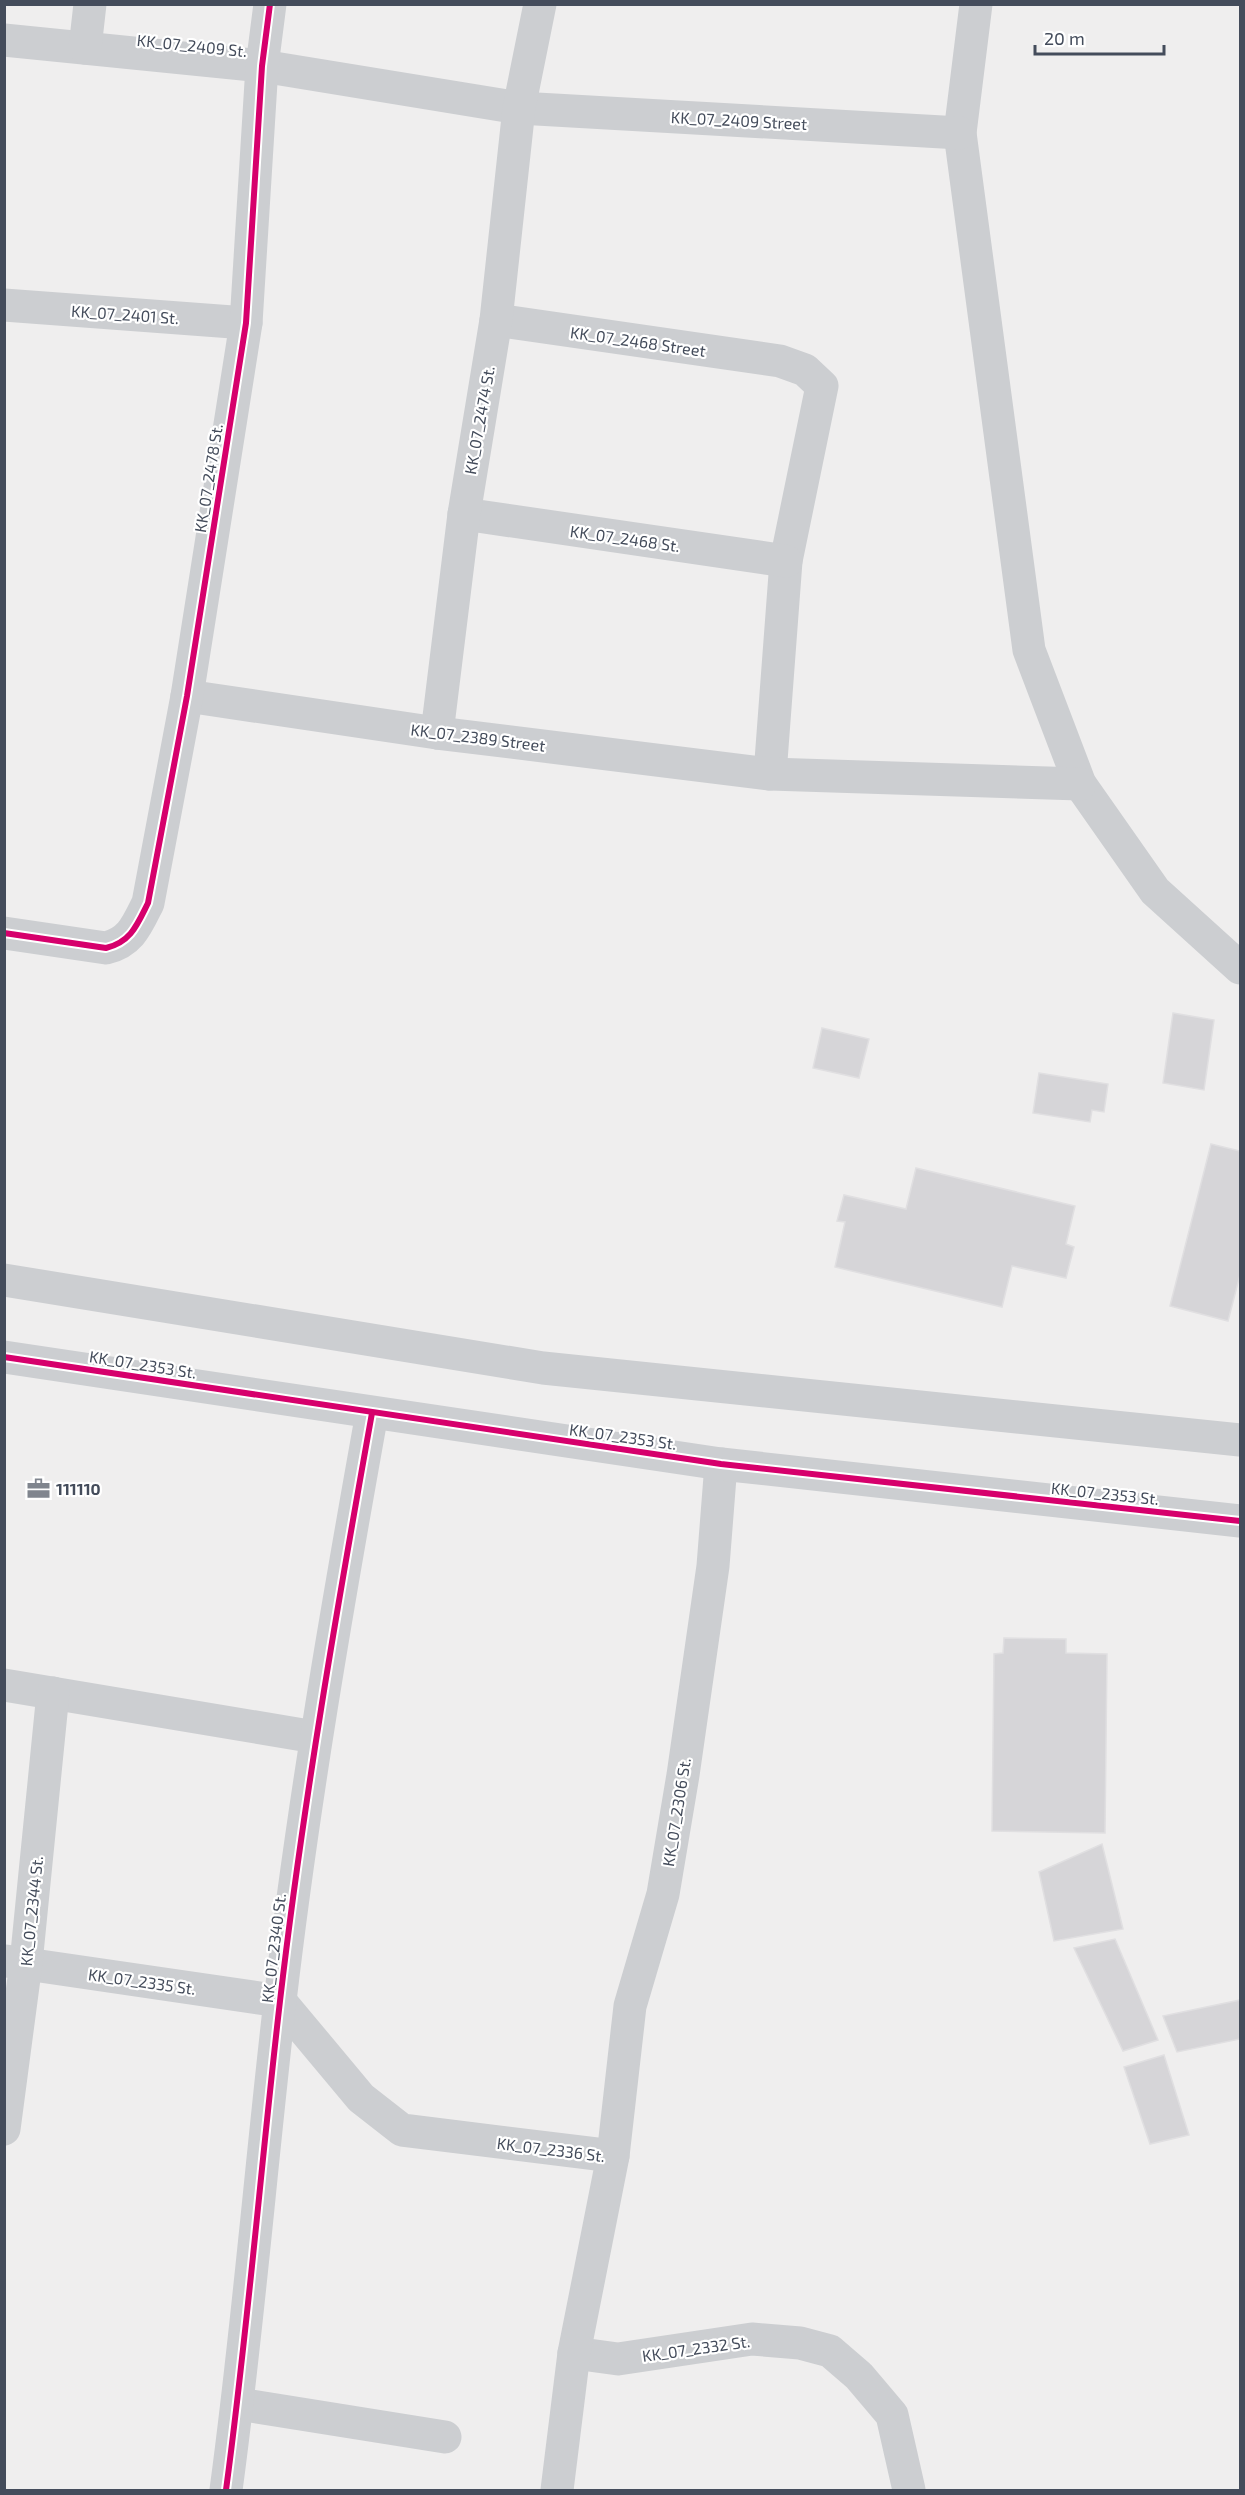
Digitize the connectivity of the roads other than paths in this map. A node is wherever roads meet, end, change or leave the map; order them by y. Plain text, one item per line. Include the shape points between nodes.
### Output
1 (90, 4) edge
2 (270, 4) edge
3 (540, 4) edge
4 (976, 4) edge
5 (4, 40) edge
6 (85, 48) junction
7 (262, 66) junction
8 (519, 108) junction
9 (960, 133) junction
10 (4, 305) edge
11 (496, 320) junction
12 (246, 323) junction
13 (464, 514) junction
14 (786, 561) junction
15 (187, 696) junction
16 (437, 733) junction
17 (770, 774) junction
18 (1080, 784) junction
19 (4, 933) edge
20 (1240, 968) edge
21 (4, 1280) edge
22 (4, 1357) edge
23 (372, 1413) junction
24 (1240, 1440) edge
25 (721, 1464) junction
26 (1240, 1521) edge
27 (4, 1685) edge
28 (53, 1693) junction
29 (315, 1737) junction
30 (16, 1962) edge
31 (280, 2001) junction
32 (4, 2129) edge
33 (613, 2156) junction
34 (574, 2353) junction
35 (238, 2404) junction
36 (445, 2437) dead end
37 (226, 2490) edge
38 (557, 2490) edge
39 (909, 2490) edge

1 - 6 street
2 - 7 street, KK_07_2478 St.
3 - 8 street, KK_07_2474 St.
4 - 9 street
5 - 6 street, KK_07_2409 St.
6 - 7 street, KK_07_2409 St.
7 - 8 street, KK_07_2409 St.
7 - 12 street, KK_07_2478 St.
8 - 9 street, KK_07_2409 Street
8 - 11 street, KK_07_2474 St.
9 - 18 street via 1029,650
10 - 12 street, KK_07_2401 St.
11 - 13 street, KK_07_2474 St.
11 - 14 street, KK_07_2468 Street via 780,362 806,370 822,386
12 - 15 street, KK_07_2478 St.
13 - 14 street, KK_07_2468 St.
13 - 16 street, KK_07_2474 St.
14 - 17 street
15 - 16 street, KK_07_2389 Street
15 - 19 street, KK_07_2478 St. via 148,903 137,926 121,944 106,948
16 - 17 street, KK_07_2389 Street
17 - 18 street, KK_07_2389 Street
18 - 20 street via 1155,891
21 - 24 street via 543,1368
22 - 23 street, KK_07_2353 St.
23 - 25 street, KK_07_2353 St.
23 - 29 street, KK_07_2340 St.
25 - 26 street, KK_07_2353 St.
25 - 33 street, KK_07_2306 St. via 713,1566 683,1775 663,1894 630,2006
27 - 28 street
28 - 29 street
28 - 30 street, KK_07_2344 St.
29 - 31 street, KK_07_2340 St.
30 - 31 street, KK_07_2335 St.
30 - 32 street, KK_07_2344 St.
31 - 33 street, KK_07_2336 St. via 361,2098 402,2130
31 - 35 street, KK_07_2340 St.
33 - 34 street, KK_07_2336 St.
34 - 38 street, KK_07_2336 St.
34 - 39 street, KK_07_2332 St. via 618,2359 752,2339 800,2343 830,2351 859,2376 892,2415
35 - 36 street
35 - 37 street, KK_07_2340 St.

